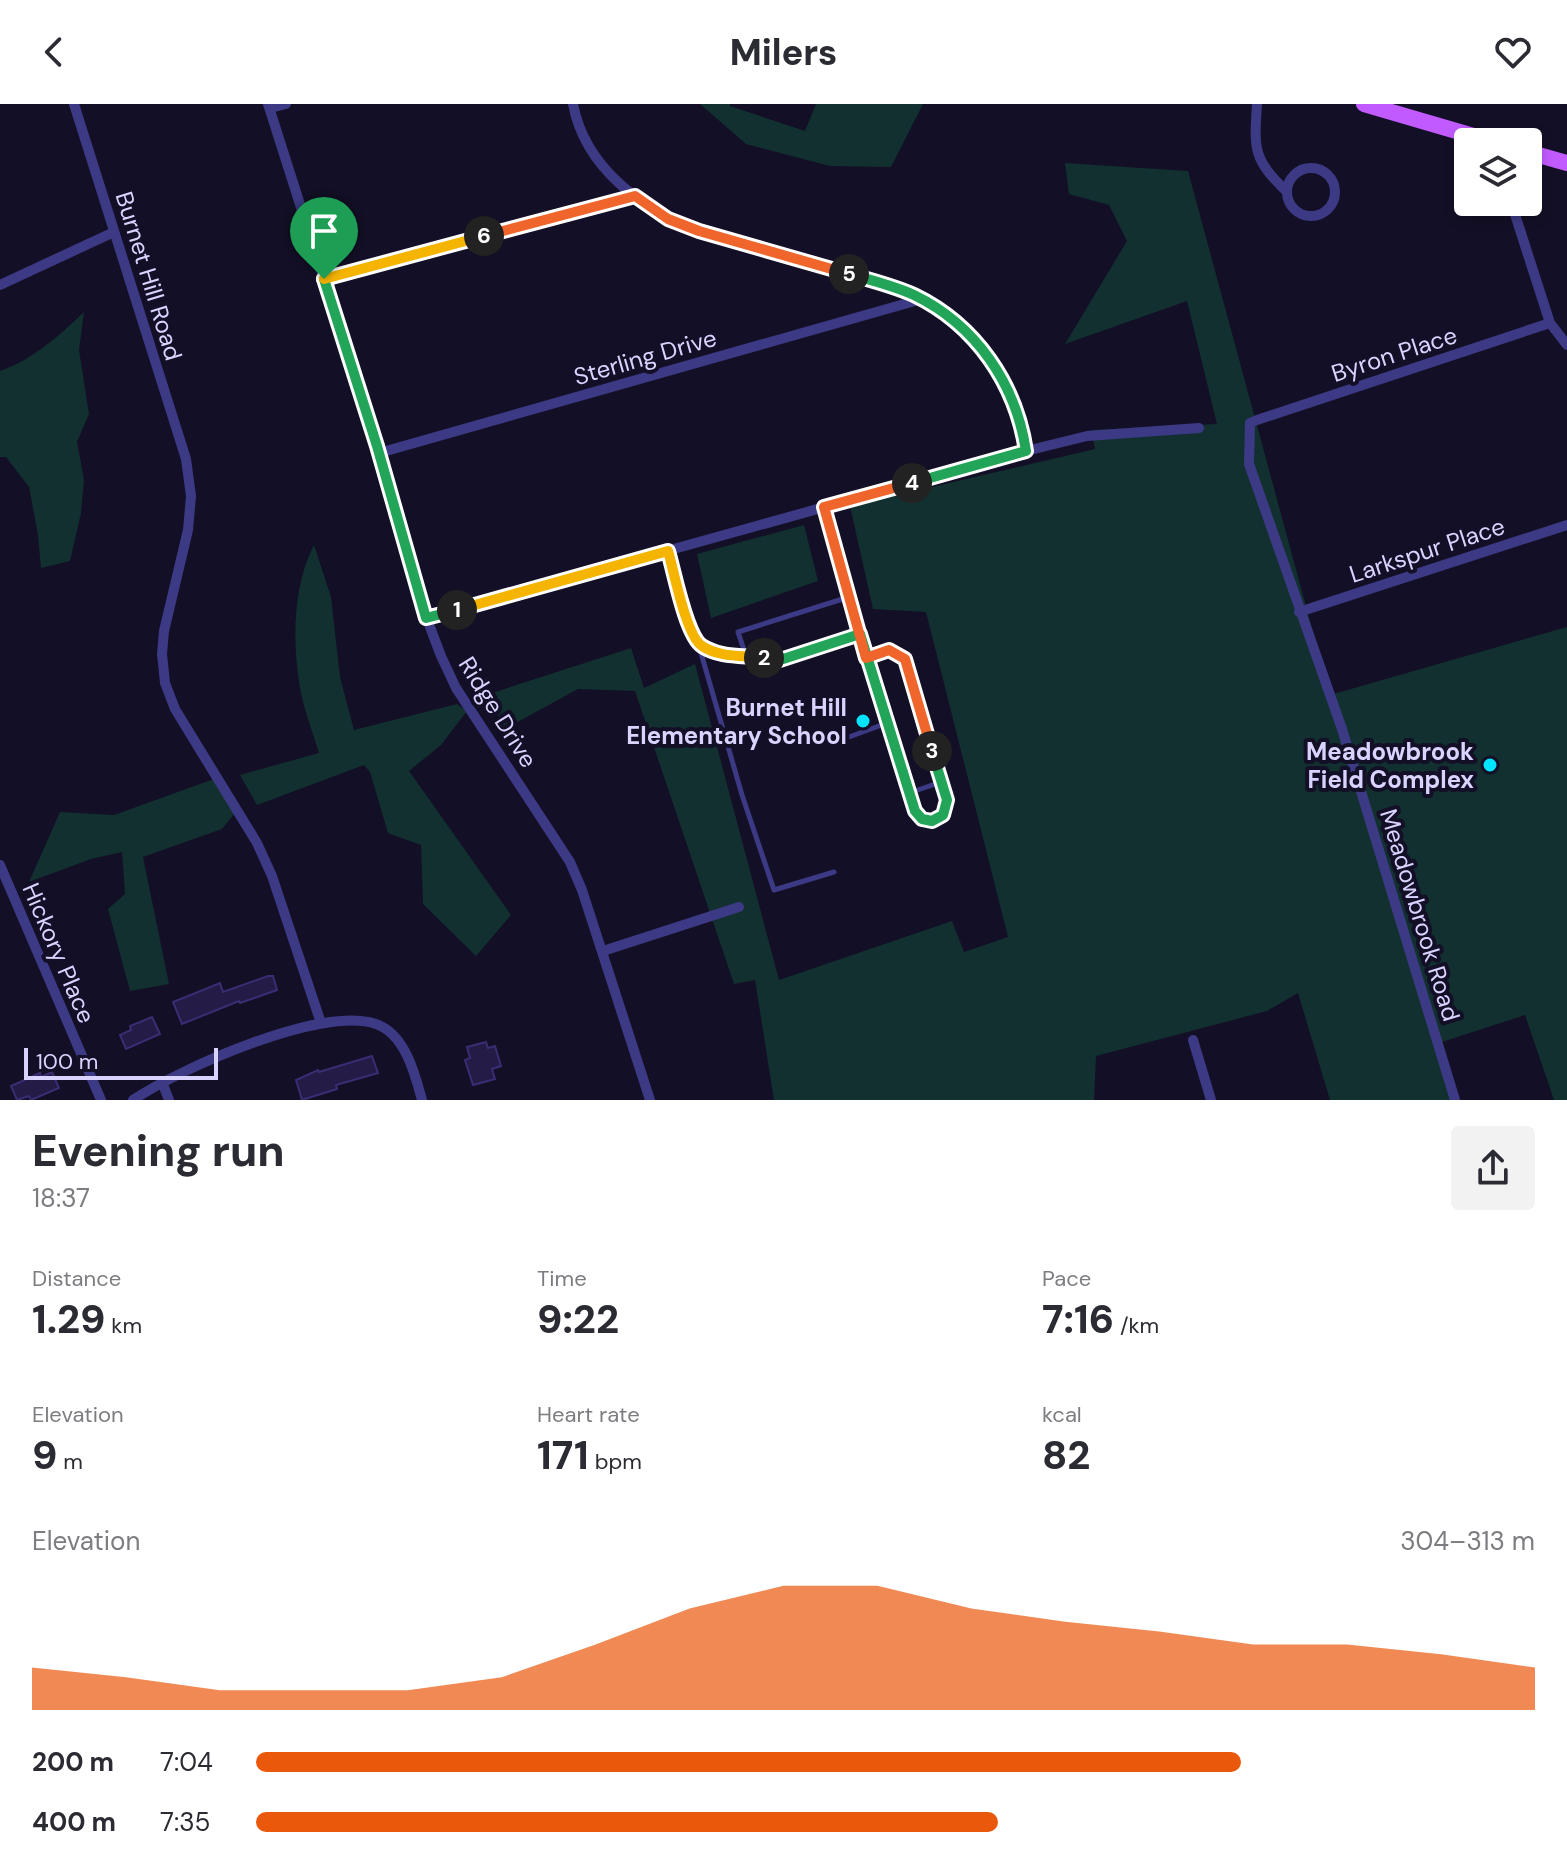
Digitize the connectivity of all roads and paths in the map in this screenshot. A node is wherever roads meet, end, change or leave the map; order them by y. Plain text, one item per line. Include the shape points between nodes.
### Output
1 (74, 104) edge
2 (286, 104) edge
3 (573, 104) edge
4 (1257, 104) edge
5 (1364, 104) edge
6 (269, 106) edge
7 (1454, 130) edge
8 (1542, 156) edge
9 (1567, 163) edge
10 (1287, 192) junction
11 (635, 196) junction
12 (1516, 216) edge
13 (114, 232) junction
14 (324, 279) junction
15 (0, 285) edge
16 (922, 299) junction
17 (1550, 323) junction
18 (1567, 345) edge
19 (1250, 423) joint
20 (1199, 428) dead end
21 (1026, 451) junction
22 (379, 453) junction
23 (824, 507) junction
24 (1567, 525) edge
25 (668, 551) junction
26 (849, 597) junction
27 (1299, 612) junction
28 (426, 618) junction
29 (860, 634) junction
30 (699, 645) junction
31 (746, 656) junction
32 (866, 658) junction
33 (887, 723) junction
34 (849, 737) dead end
35 (941, 782) junction
36 (909, 793) junction
37 (0, 865) edge
38 (834, 872) dead end
39 (739, 907) dead end
40 (603, 951) junction
41 (321, 1023) junction
42 (1193, 1040) dead end
43 (162, 1082) junction
44 (101, 1100) edge
45 (133, 1100) edge
46 (169, 1100) edge
47 (422, 1100) edge
48 (650, 1100) edge
49 (1211, 1100) edge
50 (1455, 1100) edge

1 - 13 street, Burnet Hill Road
2 - 6 street
3 - 11 street via 579,128 601,166
4 - 10 street via 1255,143 1270,175
5 - 7 main road
6 - 14 street, Ridge Drive
8 - 9 main road
10 - 10 street via 1293,208 1308,216 1327,210 1334,195 1329,177 1313,169 1295,175
11 - 14 street
11 - 16 street via 668,219 699,231
12 - 17 street
13 - 15 street
13 - 41 street, Burnet Hill Road via 186,459 191,496 164,631 165,683 175,709 262,854
14 - 22 street, Ridge Drive
16 - 21 street via 967,332 993,363 1013,400
16 - 22 street, Sterling Drive
17 - 18 street
17 - 19 street, Byron Place
19 - 27 street, Meadowbrook Road via 1249,464
20 - 21 street via 1087,436
21 - 23 street
22 - 28 street, Ridge Drive
23 - 25 street
23 - 26 lane
24 - 27 street, Larkspur Place
25 - 28 street
25 - 30 lane
26 - 29 lane
26 - 31 lane via 738,632
27 - 50 street, Meadowbrook Road via 1342,729
28 - 40 street, Ridge Drive via 456,688 570,862
29 - 31 lane via 777,661
29 - 32 lane
30 - 31 lane
30 - 38 lane via 774,890
32 - 33 lane
32 - 35 lane via 889,650 905,659
33 - 34 lane
33 - 36 lane
35 - 36 lane
35 - 36 lane via 947,806 932,821 918,816
37 - 44 street, Hickory Place
39 - 40 street
40 - 48 street, Ridge Drive
41 - 43 street via 239,1047
41 - 47 street via 377,1024 397,1038
42 - 49 street
43 - 45 street
43 - 46 street

